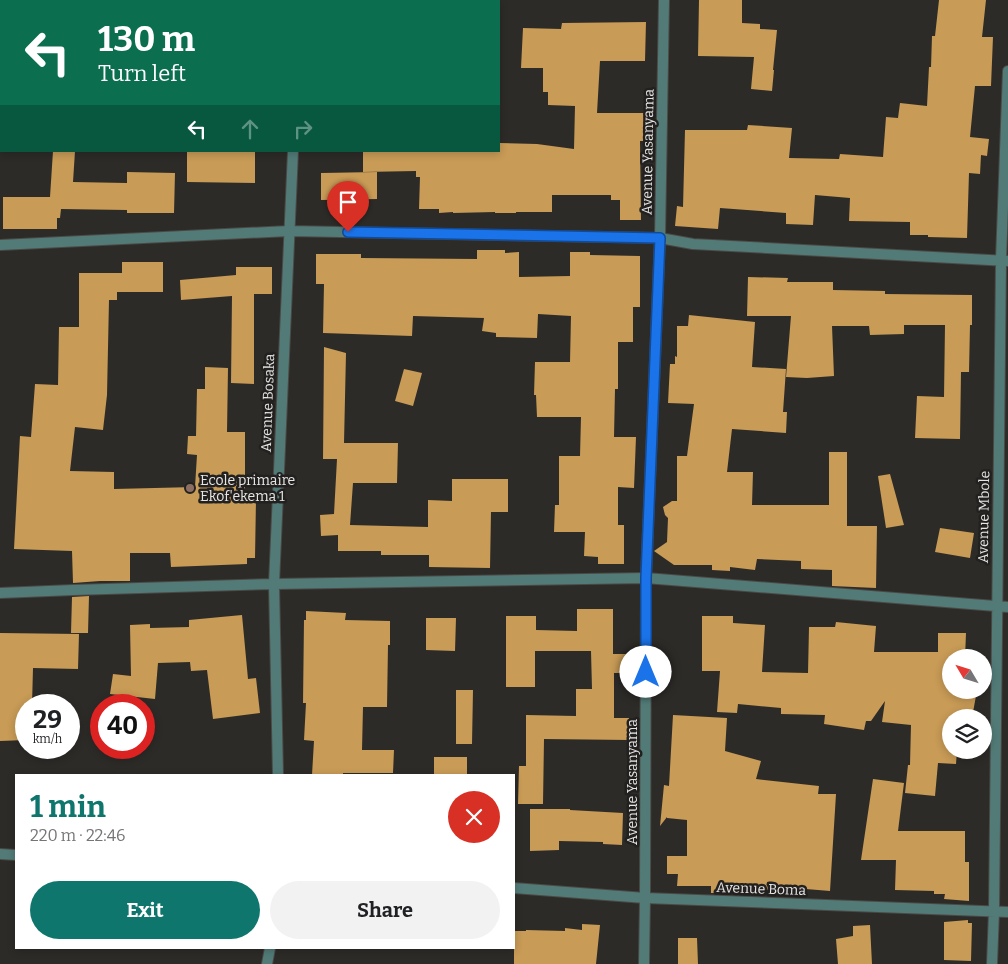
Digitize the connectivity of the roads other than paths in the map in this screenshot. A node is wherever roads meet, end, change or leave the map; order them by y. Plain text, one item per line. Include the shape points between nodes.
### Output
1 (664, 0) edge
2 (1008, 71) edge
3 (293, 152) edge
4 (289, 231) junction
5 (660, 238) junction
6 (0, 245) edge
7 (1005, 260) edge
8 (646, 578) junction
9 (274, 584) junction
10 (0, 594) edge
11 (997, 606) junction
12 (1008, 607) edge
13 (278, 774) edge
14 (0, 854) edge
15 (15, 855) edge
16 (515, 888) edge
17 (645, 898) junction
18 (994, 911) junction
19 (1008, 912) edge
20 (270, 949) edge
21 (267, 964) edge
22 (644, 964) edge
23 (992, 964) edge

1 - 5 street, Avenue Yasanyama
2 - 7 street, Avenue Mbole
3 - 4 street, Avenue Bosaka
4 - 5 street
4 - 6 street
4 - 9 street, Avenue Bosaka
5 - 7 street via 693,244
5 - 8 street, Avenue Yasanyama
7 - 11 street, Avenue Mbole
8 - 9 street
8 - 11 street
8 - 17 street, Avenue Yasanyama
9 - 10 street
9 - 13 street, Avenue Bosaka
11 - 12 street
11 - 18 street, Avenue Mbole
14 - 15 street
16 - 17 street, Avenue Boma
17 - 18 street, Avenue Boma
17 - 22 street, Avenue Yasanyama
18 - 19 street, Avenue Boma
18 - 23 street, Avenue Mbole
20 - 21 street

